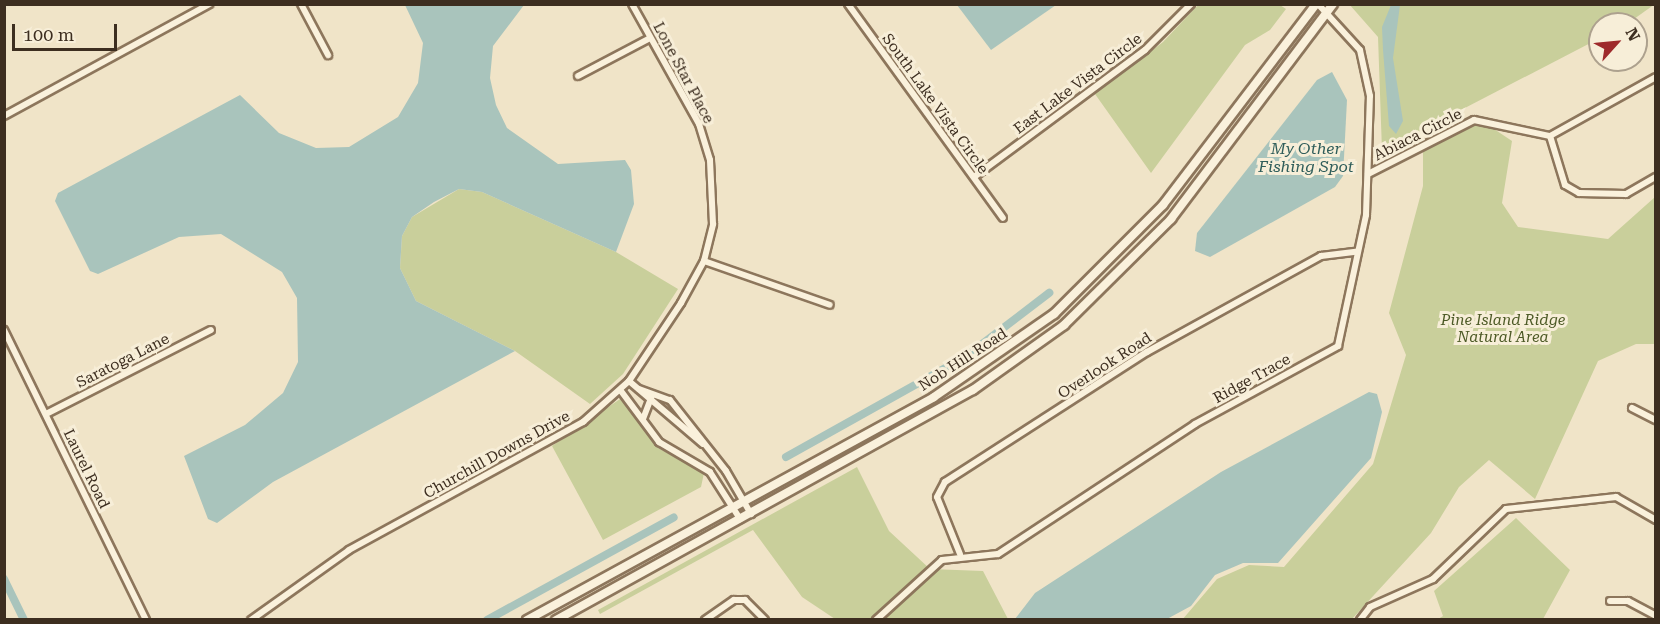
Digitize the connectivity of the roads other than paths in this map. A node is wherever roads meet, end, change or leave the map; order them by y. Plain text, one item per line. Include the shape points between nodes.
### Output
1 (208, 4) edge
2 (301, 4) edge
3 (632, 4) edge
4 (848, 4) edge
5 (1191, 4) edge
6 (1317, 4) edge
7 (1333, 4) edge
8 (1326, 14) junction
9 (650, 38) junction
10 (328, 55) dead end
11 (578, 76) dead end
12 (1656, 77) edge
13 (4, 116) edge
14 (1550, 136) junction
15 (1368, 174) junction
16 (974, 177) junction
17 (1656, 177) edge
18 (1003, 218) dead end
19 (1356, 252) junction
20 (704, 261) junction
21 (830, 305) dead end
22 (4, 330) edge
23 (211, 330) dead end
24 (629, 381) junction
25 (621, 391) junction
26 (651, 396) junction
27 (1632, 408) dead end
28 (46, 414) junction
29 (643, 419) junction
30 (1656, 420) edge
31 (743, 501) junction
32 (732, 506) junction
33 (751, 514) junction
34 (740, 519) junction
35 (1656, 520) edge
36 (960, 554) junction
37 (1610, 601) dead end
38 (1656, 616) edge
39 (146, 620) edge
40 (251, 620) edge
41 (527, 620) edge
42 (556, 620) edge
43 (705, 620) edge
44 (765, 620) edge
45 (876, 620) edge
46 (1360, 620) edge

1 - 13 street
2 - 10 street
3 - 9 street, Lone Star Place
4 - 16 street, South Lake Vista Circle
5 - 16 street, East Lake Vista Circle via 1145,50
6 - 8 street, Ridge Trace
6 - 31 main road, Nob Hill Road via 1163,205 1078,294 980,369
7 - 8 main road, Nob Hill Road
8 - 15 street, Ridge Trace via 1360,50 1370,96
8 - 33 main road, Nob Hill Road via 1171,219 1064,325 973,390
9 - 11 street
9 - 20 street, Lone Star Place via 699,124 710,160 715,203
12 - 14 street
14 - 15 street, Abiaca Circle via 1474,120
14 - 17 street via 1565,185 1579,193 1617,195
15 - 19 street, Ridge Trace
16 - 18 street, South Lake Vista Circle
19 - 36 street, Ridge Trace via 1338,346 1195,424 998,554 985,560
19 - 36 street, Overlook Road via 1321,256 1147,352 945,482 937,497
20 - 21 street
20 - 24 street, Churchill Downs Drive
22 - 28 street, Laurel Road
23 - 28 street, Saratoga Lane
24 - 25 street, Churchill Downs Drive
24 - 26 street
25 - 29 street
25 - 40 street, Churchill Downs Drive via 583,422 349,550
26 - 29 street
26 - 31 street via 670,400
27 - 30 street
28 - 39 street, Laurel Road
29 - 32 street via 659,442 710,472
31 - 32 main road, Nob Hill Road
31 - 33 street
32 - 34 street
32 - 41 main road, Nob Hill Road
33 - 34 main road, Nob Hill Road
34 - 42 main road, Nob Hill Road
35 - 46 street via 1616,497 1506,509 1433,579 1370,607
36 - 45 street via 930,569
37 - 38 street via 1628,601
43 - 44 street via 734,600 745,600

